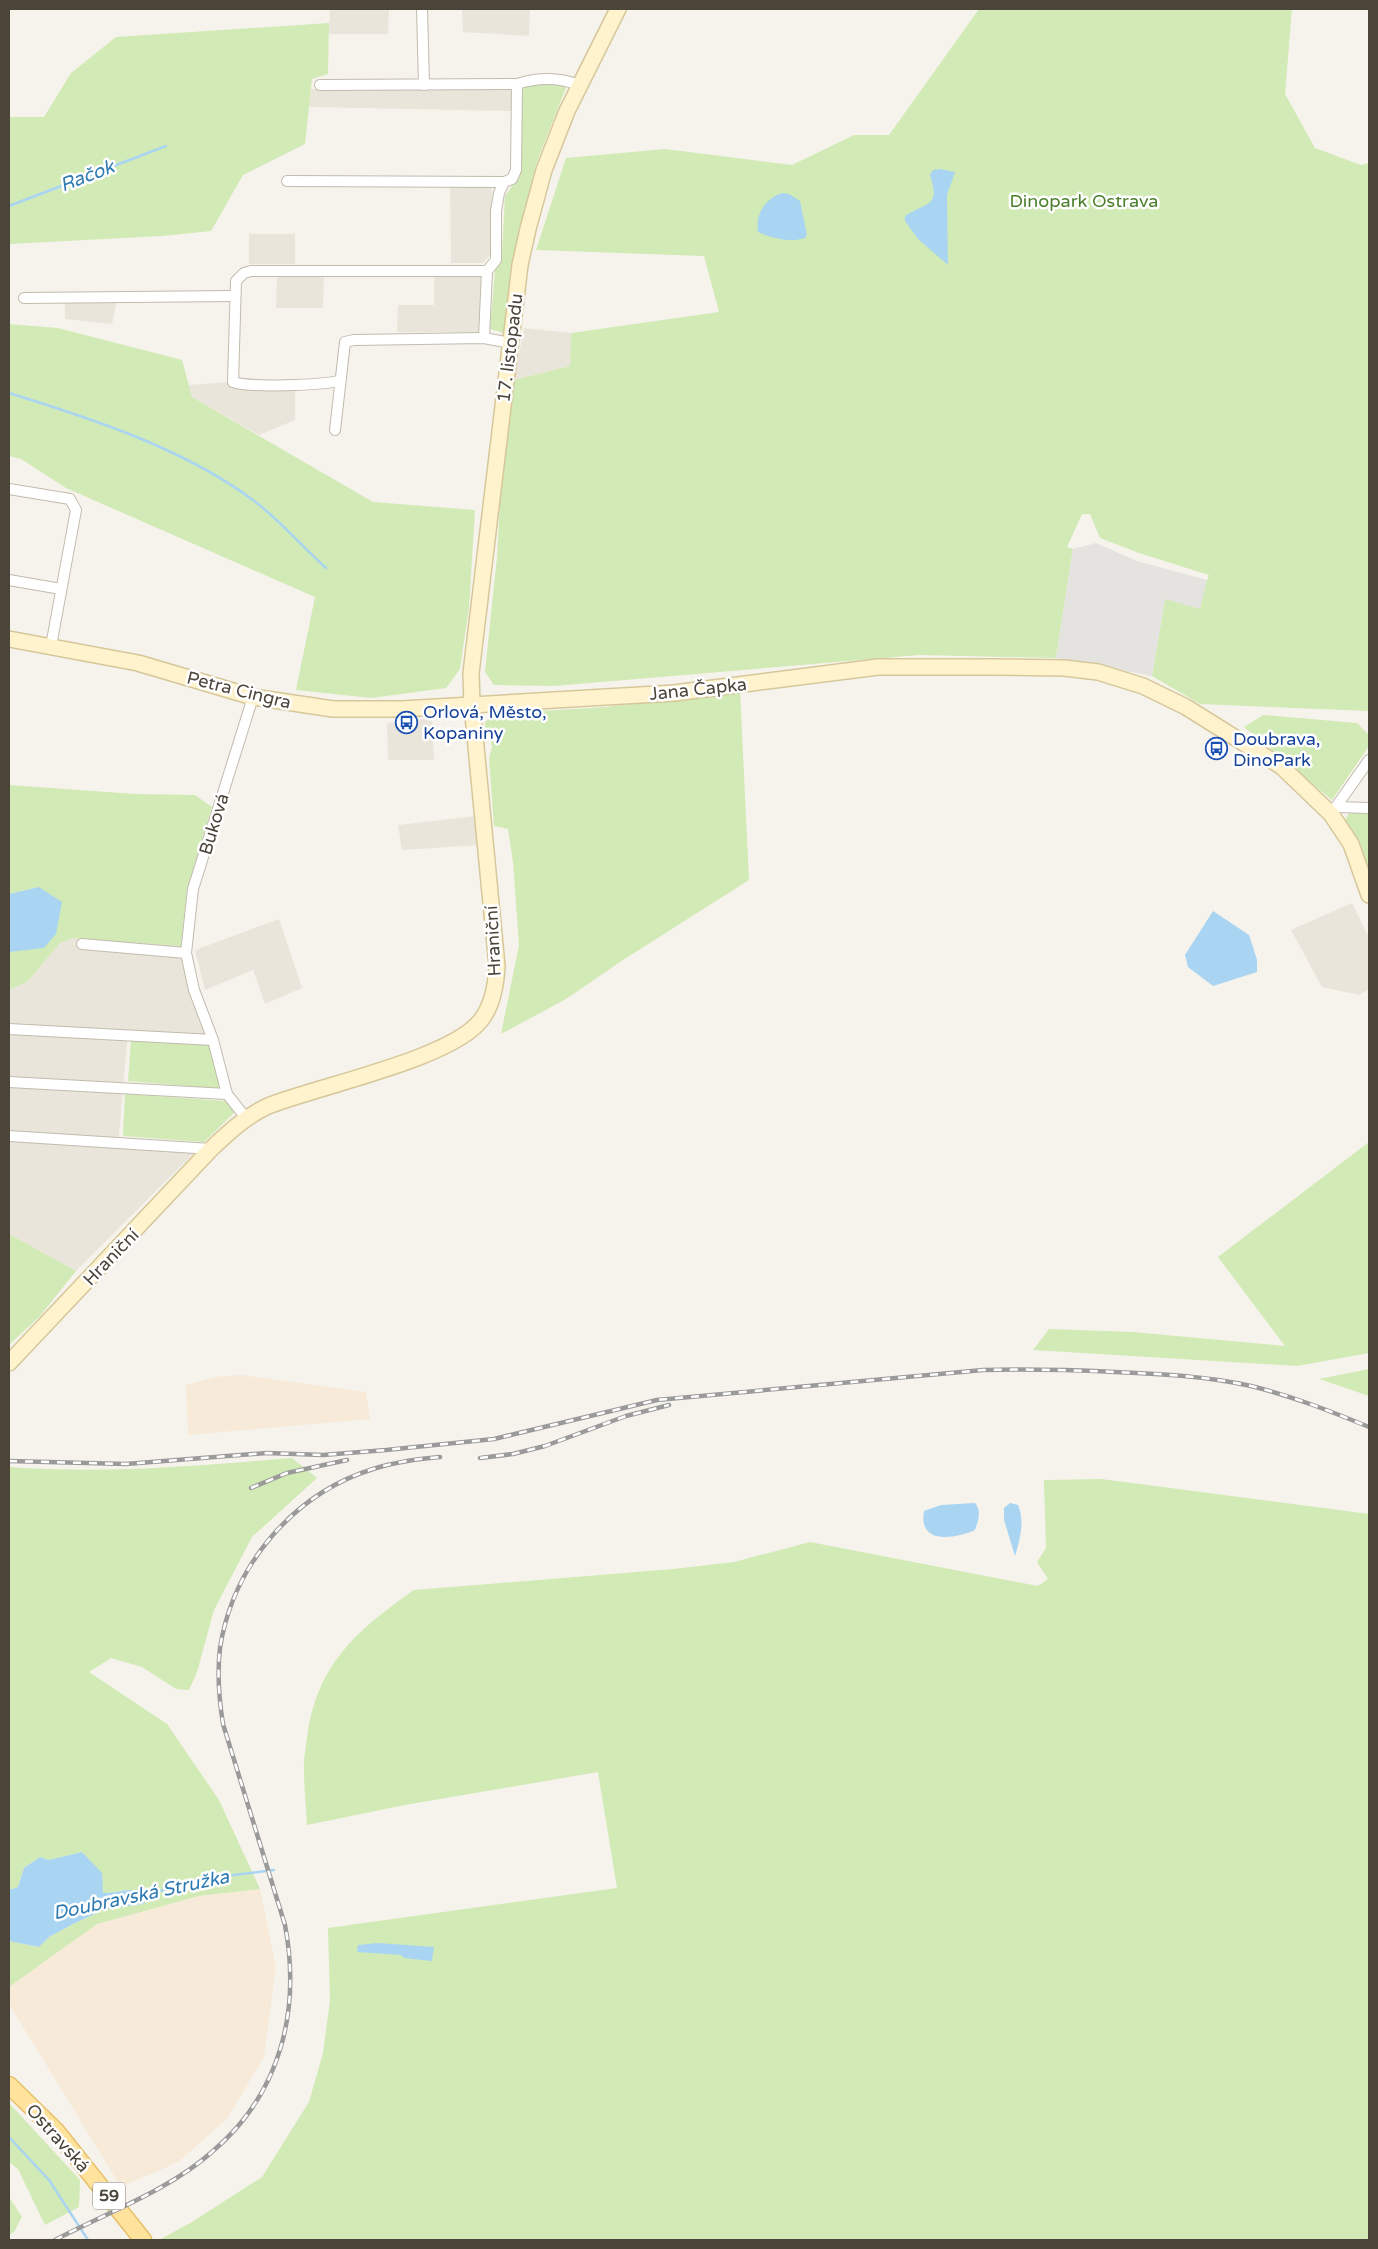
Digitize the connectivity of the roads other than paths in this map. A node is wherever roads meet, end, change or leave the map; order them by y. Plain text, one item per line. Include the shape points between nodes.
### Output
1 (422, 9) edge
2 (618, 9) edge
3 (517, 84) junction
4 (320, 85) dead end
5 (424, 85) junction
6 (579, 85) junction
7 (287, 181) dead end
8 (504, 182) junction
9 (487, 271) junction
10 (234, 296) junction
11 (24, 298) dead end
12 (484, 338) junction
13 (511, 343) junction
14 (339, 381) junction
15 (335, 430) dead end
16 (9, 489) edge
17 (9, 580) edge
18 (60, 588) junction
19 (9, 639) edge
20 (51, 646) junction
21 (253, 697) junction
22 (472, 705) junction
23 (1369, 760) edge
24 (1369, 808) edge
25 (1334, 811) junction
26 (1369, 895) edge
27 (82, 944) dead end
28 (186, 953) junction
29 (9, 1029) edge
30 (213, 1040) junction
31 (9, 1082) edge
32 (227, 1094) junction
33 (246, 1118) junction
34 (9, 1136) edge
35 (211, 1149) junction
36 (9, 1364) edge
37 (9, 2085) edge
38 (143, 2240) edge

1 - 5 street
2 - 6 main road, 17. listopadu
3 - 5 street
3 - 6 street via 532,79 556,78
3 - 8 street via 516,170 512,179
4 - 5 street
6 - 13 main road, 17. listopadu via 553,146 537,195 520,265
7 - 8 street
8 - 9 street via 496,211 496,260
9 - 10 street via 251,271 236,281
9 - 12 street
10 - 11 street
10 - 14 street via 233,382 262,385
12 - 13 street
12 - 14 street via 345,342
13 - 22 main road, 17. listopadu via 471,673
14 - 15 street
16 - 18 street via 70,499 76,510
17 - 18 street
18 - 20 street
19 - 20 main road, Petra Cingra
20 - 21 main road, Petra Cingra via 138,663
21 - 22 main road, Petra Cingra via 333,709
21 - 28 street, Buková via 193,890
22 - 25 main road, Jana Čapka via 674,693 878,667 1064,668 1098,672 1143,686 1186,707 1282,767
22 - 33 main road, Hraniční via 497,966 487,1011 472,1030 447,1046 290,1098
23 - 25 street
24 - 25 street
25 - 26 main road, Jana Čapka
27 - 28 street
28 - 30 street, Buková via 194,990
29 - 30 street
30 - 32 street, Buková
31 - 32 street
32 - 33 street, Buková
33 - 35 main road, Hraniční
34 - 35 street
35 - 36 main road, Hraniční
37 - 38 main road, Ostravská / 59 via 56,2131

